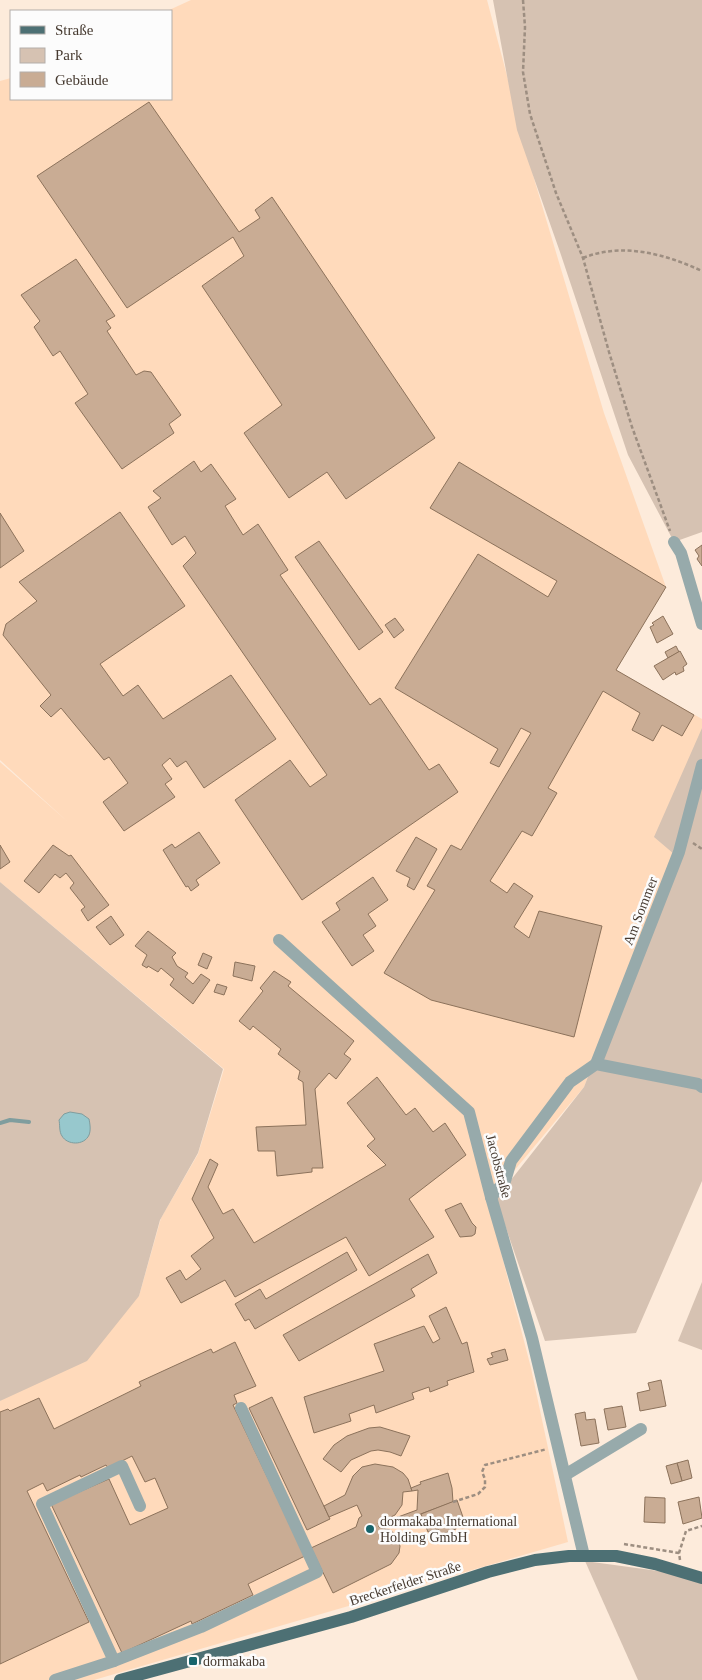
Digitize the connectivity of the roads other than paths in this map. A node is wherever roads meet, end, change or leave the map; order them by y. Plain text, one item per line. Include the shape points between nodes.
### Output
1 (674, 542) road end
2 (702, 624) edge
3 (702, 765) edge
4 (279, 940) dead end
5 (596, 1064) junction
6 (702, 1087) edge
7 (491, 1197) junction
8 (241, 1408) dead end
9 (641, 1429) dead end
10 (565, 1475) junction
11 (140, 1506) dead end
12 (584, 1556) junction
13 (702, 1578) edge
14 (114, 1661) junction
15 (55, 1680) edge
16 (120, 1680) edge

1 - 2 street via 681,553
3 - 5 street, Am Sommer via 679,852
4 - 7 street, Jacobstraße via 469,1112
5 - 6 street
5 - 7 street via 570,1082 511,1161 505,1181
7 - 10 street, Jacobstraße via 532,1338
8 - 14 street via 317,1572 201,1627
9 - 10 street
10 - 12 street, Jacobstraße
11 - 14 street via 122,1466 42,1504
12 - 13 main road, Breckerfelder Straße via 639,1560
12 - 16 main road, Breckerfelder Straße via 515,1564 351,1617
14 - 15 street

